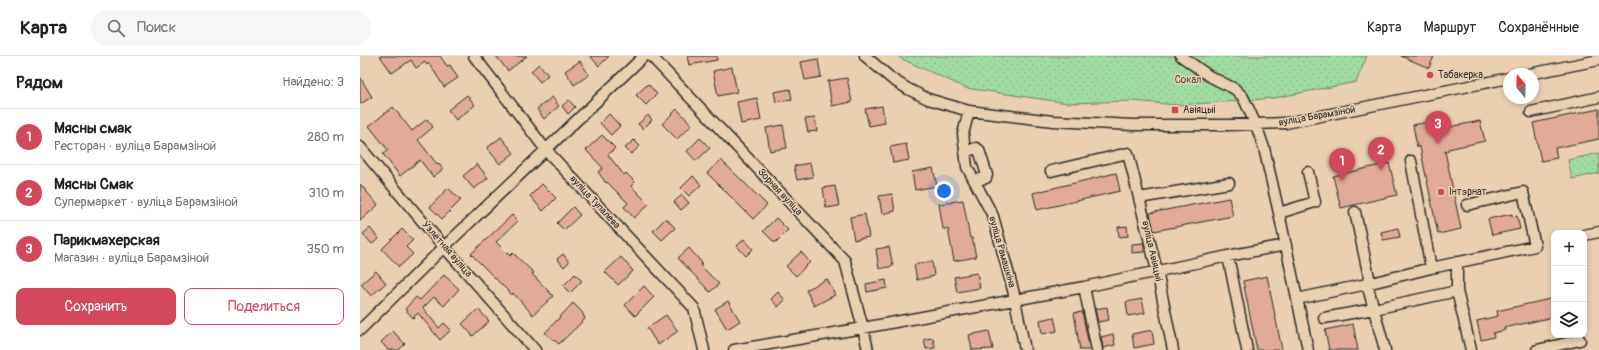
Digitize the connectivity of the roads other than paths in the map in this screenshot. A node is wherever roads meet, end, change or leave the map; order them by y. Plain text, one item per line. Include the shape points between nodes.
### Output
1 (474, 56) edge
2 (644, 56) edge
3 (651, 56) edge
4 (865, 56) edge
5 (1182, 56) edge
6 (1599, 60) edge
7 (1539, 72) edge
8 (1503, 79) edge
9 (1599, 98) edge
10 (969, 111) junction
11 (1531, 112) dead end
12 (1256, 125) junction
13 (360, 147) edge
14 (546, 150) junction
15 (965, 152) junction
16 (1411, 161) dead end
17 (1051, 171) dead end
18 (1308, 172) dead end
19 (974, 180) junction
20 (1229, 183) dead end
21 (1139, 198) junction
22 (1467, 205) dead end
23 (1279, 212) junction
24 (1355, 212) dead end
25 (1599, 232) edge
26 (1587, 235) edge
27 (1286, 245) junction
28 (444, 247) junction
29 (1228, 256) junction
30 (1457, 262) junction
31 (1431, 268) junction
32 (1157, 271) junction
33 (1367, 284) junction
34 (1084, 287) junction
35 (1457, 291) junction
36 (1297, 299) junction
37 (1015, 300) junction
38 (1374, 309) junction
39 (1324, 318) dead end
40 (864, 328) junction
41 (360, 330) edge
42 (1580, 340) dead end
43 (535, 350) edge
44 (704, 350) edge
45 (734, 350) edge
46 (868, 350) edge
47 (1025, 350) edge
48 (1097, 350) edge
49 (1173, 350) edge
50 (1247, 350) edge
51 (1308, 350) edge
52 (1385, 350) edge
53 (1471, 350) edge
54 (1537, 350) edge

1 - 14 street, вуліца Тупалева
2 - 14 street
3 - 40 street, Зорная вуліца via 845,261
4 - 10 street via 908,90
5 - 12 street via 1209,76 1235,89 1243,97
6 - 7 street
8 - 12 street, вуліца Барамзіной via 1308,119
9 - 11 street
10 - 12 street, вуліца Барамзіной via 1053,121 1168,126
10 - 15 street, вуліца Рамашкіна via 963,134
12 - 23 street
13 - 28 street, Узлётная вуліца
14 - 28 street
14 - 44 street, вуліца Тупалева via 694,308
15 - 19 street, вуліца Рамашкіна via 967,167
15 - 19 street via 976,148 979,150 987,175 986,178
16 - 31 street
17 - 21 street, вуліца Авіяцыі via 1128,153
18 - 23 street via 1315,202
19 - 37 street, вуліца Рамашкіна via 993,216
20 - 21 street
21 - 32 street, вуліца Авіяцыі
22 - 30 street via 1523,192 1535,246
23 - 27 street
24 - 33 street via 1369,277
25 - 26 street
27 - 29 street
27 - 36 street
28 - 41 street
28 - 43 street, Узлётная вуліца
29 - 32 street
29 - 50 street
30 - 31 street
30 - 35 street
31 - 33 street
32 - 34 street
32 - 49 street, вуліца Авіяцыі
33 - 36 street
33 - 38 street
34 - 37 street
34 - 48 street
35 - 38 street
35 - 53 street
36 - 51 street
37 - 40 street
37 - 47 street, вуліца Рамашкіна
38 - 39 street
38 - 52 street
40 - 45 street
40 - 46 street, Зорная вуліца
42 - 54 street

